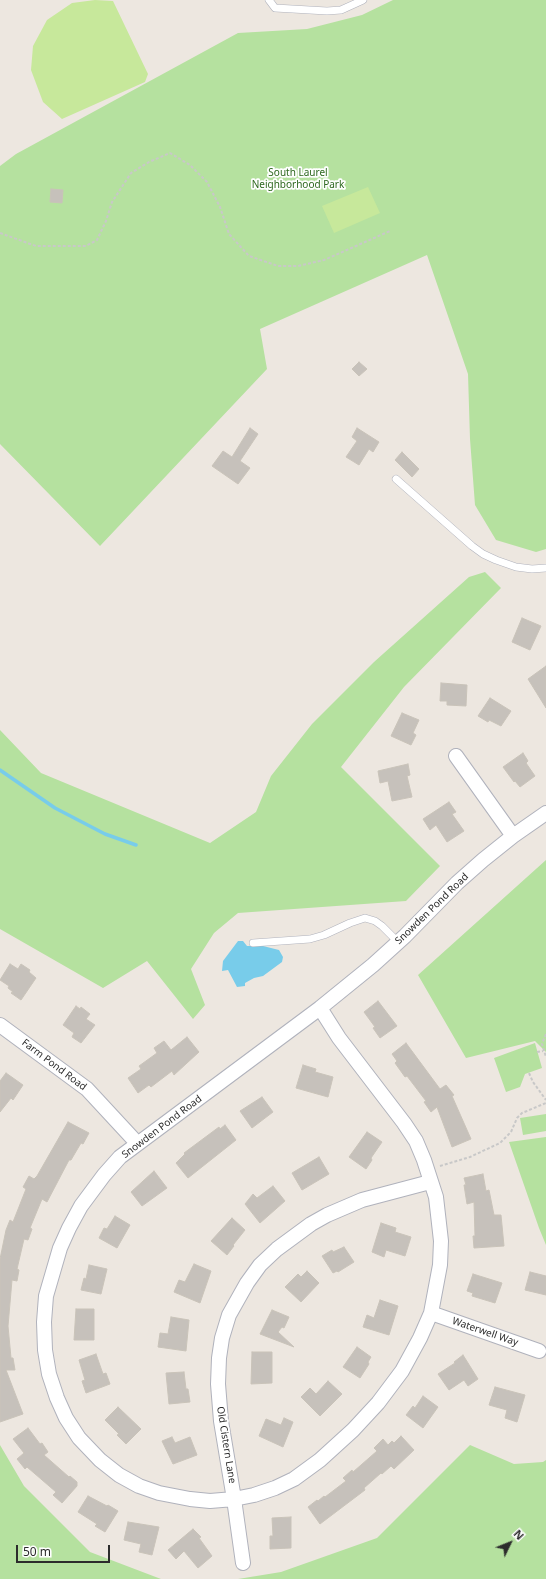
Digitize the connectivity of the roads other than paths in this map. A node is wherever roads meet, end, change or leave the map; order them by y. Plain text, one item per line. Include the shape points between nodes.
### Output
1 (268, 0) edge
2 (363, 0) edge
3 (396, 479) dead end
4 (546, 568) edge
5 (456, 756) dead end
6 (546, 813) edge
7 (513, 836) junction
8 (398, 942) junction
9 (253, 943) dead end
10 (320, 1008) junction
11 (0, 1025) edge
12 (137, 1143) junction
13 (428, 1176) junction
14 (431, 1314) junction
15 (539, 1350) dead end
16 (234, 1499) junction
17 (243, 1563) dead end

1 - 2 lane via 275,8 327,11 342,10
3 - 4 lane via 483,554 516,567
5 - 7 street
6 - 7 street, Snowden Pond Road
7 - 8 street, Snowden Pond Road via 457,883
8 - 9 lane via 375,920 365,918 324,935
8 - 10 street, Snowden Pond Road via 374,965
10 - 12 street, Snowden Pond Road
10 - 13 street, Snowden Pond Road via 416,1141
11 - 12 street, Farm Pond Road via 87,1088
12 - 16 street, Snowden Pond Road via 120,1157 92,1189 60,1248 46,1296 45,1329 49,1374 66,1418 79,1438 119,1475 159,1493 210,1501
13 - 14 street, Snowden Pond Road via 436,1197 441,1241 440,1265
13 - 16 street, Old Cistern Lane via 362,1200 311,1224 277,1249 247,1282 229,1315 219,1358 220,1421
14 - 15 street, Waterwell Way
14 - 16 street, Snowden Pond Road via 402,1371 353,1430 294,1479 254,1495
16 - 17 street, Old Cistern Lane

